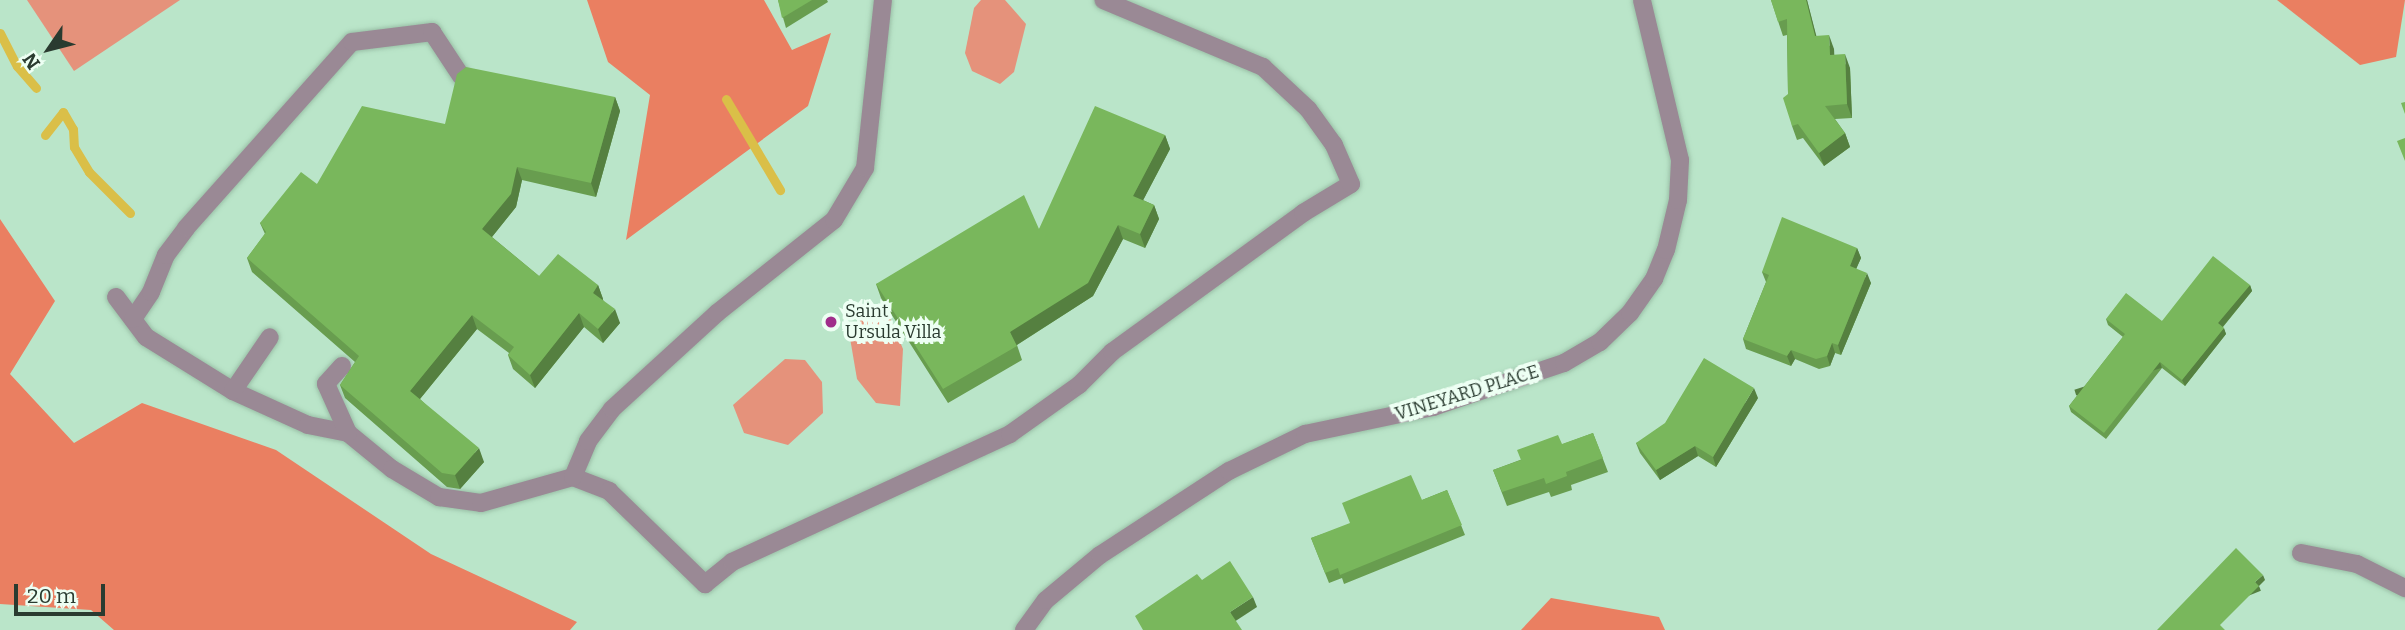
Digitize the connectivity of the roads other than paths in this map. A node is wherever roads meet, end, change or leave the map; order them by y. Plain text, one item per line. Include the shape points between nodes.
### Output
1 (883, 0) edge
2 (1102, 0) edge
3 (1642, 0) edge
4 (461, 76) edge
5 (116, 297) dead end
6 (133, 319) junction
7 (270, 337) dead end
8 (342, 366) dead end
9 (233, 391) junction
10 (348, 433) junction
11 (573, 477) junction
12 (2301, 552) dead end
13 (2405, 588) edge
14 (1024, 630) edge

1 - 11 street via 865,168 834,220 717,313 612,409 588,441
2 - 11 street via 1263,67 1308,109 1334,145 1351,184 1303,213 1112,352 1079,385 1010,434 732,562 705,583 609,491
3 - 14 street, VINEYARD PLACE via 1680,160 1678,200 1666,250 1654,279 1630,313 1600,342 1564,363 1433,407 1305,434 1229,471 1100,555 1046,600
4 - 6 street via 432,32 352,41 186,228 166,255
5 - 6 street
6 - 9 street via 146,337
7 - 9 street
8 - 10 street via 326,384
9 - 10 street via 308,425
10 - 11 street via 392,469 439,497 481,502
12 - 13 street via 2357,564

